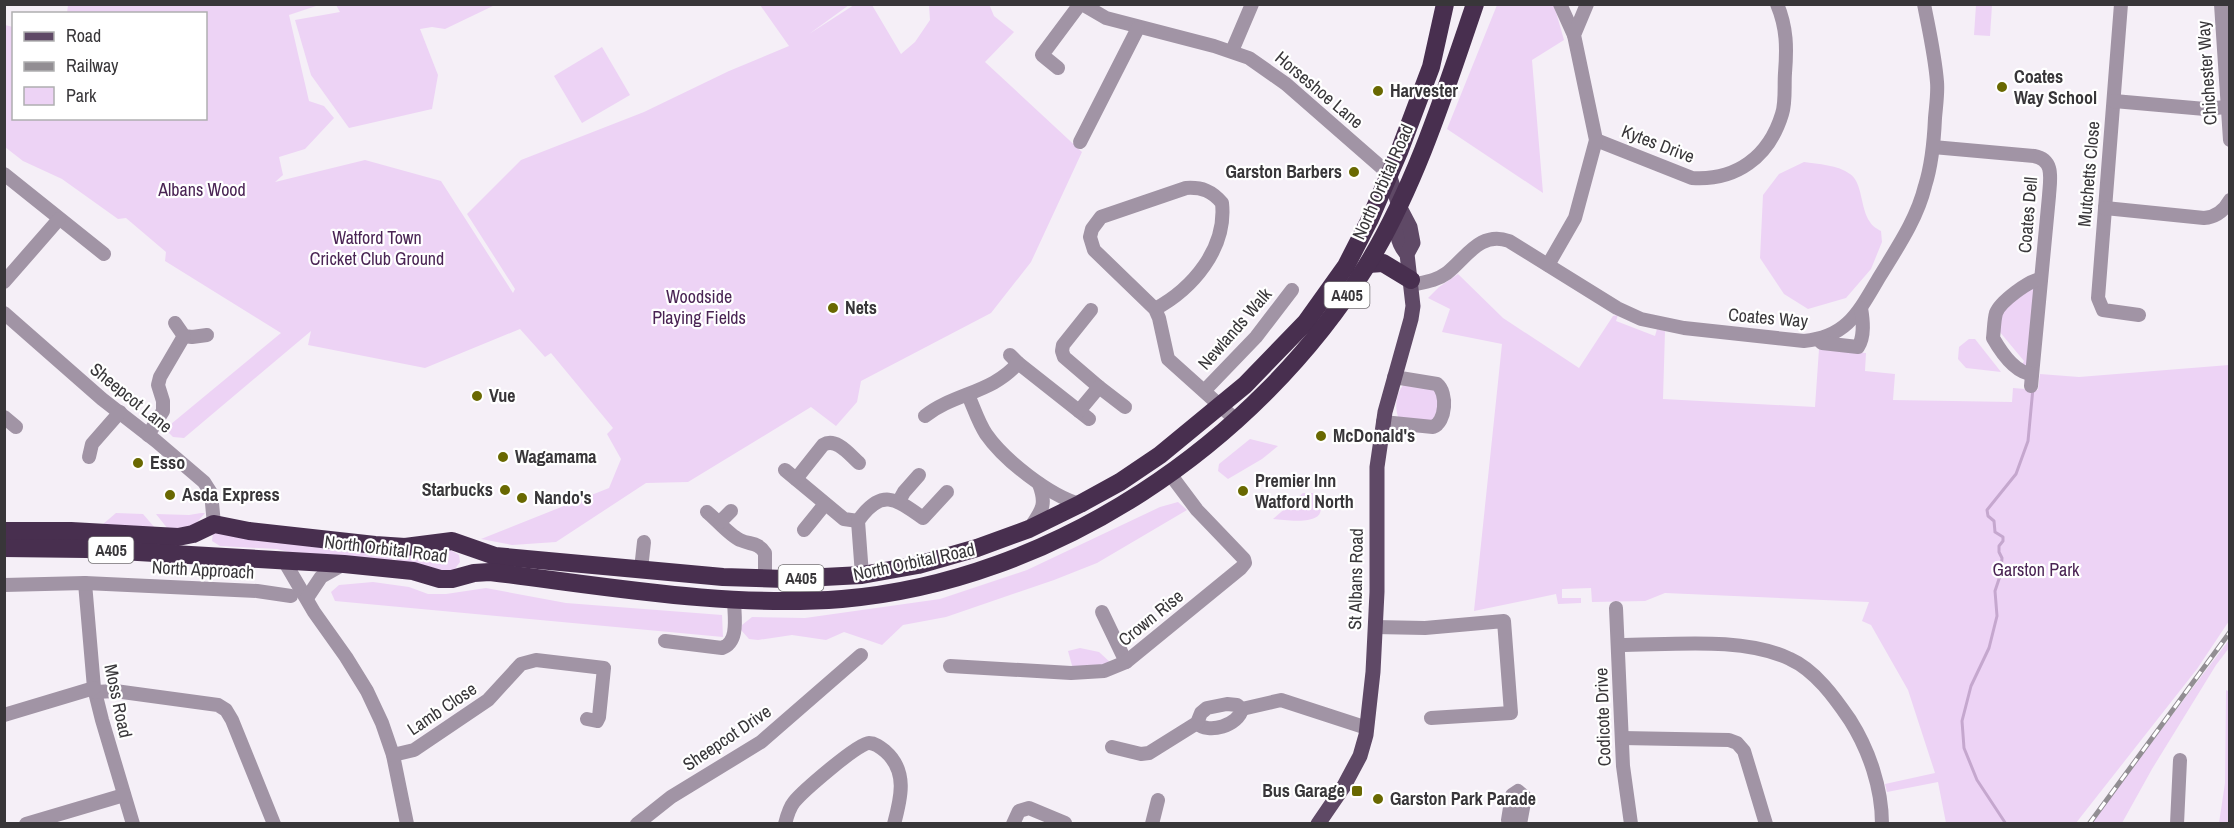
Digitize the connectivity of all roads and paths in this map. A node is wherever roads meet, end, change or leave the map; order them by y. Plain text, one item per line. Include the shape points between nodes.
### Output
1 (1081, 4) edge
2 (1445, 4) edge
3 (1475, 4) edge
4 (1577, 4) edge
5 (1587, 4) edge
6 (1777, 4) edge
7 (1924, 4) edge
8 (2121, 4) edge
9 (2221, 4) edge
10 (1251, 5) edge
11 (1561, 6) edge
12 (1138, 28) junction
13 (1574, 35) junction
14 (1232, 51) junction
15 (1058, 68) dead end
16 (2114, 101) junction
17 (1438, 107) junction
18 (2226, 107) junction
19 (1596, 140) junction
20 (2229, 140) edge
21 (1080, 142) dead end
22 (1933, 147) junction
23 (4, 174) edge
24 (1389, 174) junction
25 (2229, 202) edge
26 (1399, 206) junction
27 (2105, 208) junction
28 (59, 219) junction
29 (1357, 246) junction
30 (104, 254) dead end
31 (1368, 264) junction
32 (1548, 265) junction
33 (2041, 279) junction
34 (4, 282) edge
35 (1411, 282) junction
36 (1292, 290) dead end
37 (1861, 308) junction
38 (1155, 309) junction
39 (1091, 310) dead end
40 (4, 313) edge
41 (2139, 315) dead end
42 (175, 323) dead end
43 (207, 335) dead end
44 (184, 336) junction
45 (1818, 339) junction
46 (1394, 376) junction
47 (1099, 387) junction
48 (1205, 390) junction
49 (968, 395) junction
50 (1220, 406) junction
51 (1125, 407) dead end
52 (120, 412) junction
53 (925, 416) dead end
54 (4, 417) edge
55 (1236, 420) junction
56 (1383, 422) junction
57 (16, 427) dead end
58 (148, 435) junction
59 (89, 457) dead end
60 (859, 463) dead end
61 (1170, 474) junction
62 (919, 475) dead end
63 (1039, 484) junction
64 (947, 492) dead end
65 (899, 501) junction
66 (825, 504) junction
67 (1080, 504) junction
68 (731, 511) dead end
69 (707, 512) dead end
70 (720, 522) junction
71 (858, 522) junction
72 (208, 527) junction
73 (1029, 529) junction
74 (804, 530) dead end
75 (4, 531) edge
76 (644, 542) dead end
77 (465, 547) junction
78 (4, 549) edge
79 (218, 556) junction
80 (283, 559) junction
81 (344, 564) junction
82 (641, 569) junction
83 (862, 575) junction
84 (466, 577) junction
85 (765, 579) junction
86 (85, 583) junction
87 (4, 585) edge
88 (291, 596) dead end
89 (307, 598) junction
90 (735, 599) junction
91 (1616, 608) dead end
92 (1102, 612) dead end
93 (1375, 627) junction
94 (665, 641) dead end
95 (1618, 645) junction
96 (861, 655) dead end
97 (1126, 662) junction
98 (950, 666) dead end
99 (95, 690) junction
100 (1242, 709) junction
101 (4, 715) edge
102 (1431, 718) dead end
103 (596, 723) dead end
104 (1197, 723) junction
105 (1367, 728) junction
106 (1622, 738) junction
107 (1113, 746) dead end
108 (393, 755) junction
109 (2180, 760) dead end
110 (124, 795) junction
111 (1158, 800) dead end
112 (1065, 823) edge
113 (26, 824) edge
114 (133, 824) edge
115 (274, 824) edge
116 (407, 824) edge
117 (637, 824) edge
118 (785, 824) edge
119 (894, 824) edge
120 (1012, 824) edge
121 (1152, 824) edge
122 (1318, 824) edge
123 (1510, 824) edge
124 (1520, 824) edge
125 (1630, 824) edge
126 (1766, 824) edge
127 (1882, 824) edge
128 (2177, 824) edge

1 - 12 street, Horseshoe Lane via 1106,18
1 - 15 street via 1042,55
2 - 24 highway, North Orbital Road / A405 via 1431,67
3 - 17 highway, North Orbital Road / A405
4 - 11 street, Kytes Drive
5 - 13 street
6 - 19 street, Kytes Drive via 1787,42 1783,113 1770,141 1753,162 1726,176 1692,178
7 - 22 street, Coates Way via 1937,83
8 - 16 street, Mutchetts Close
9 - 18 street, Chichester Way
10 - 14 street
11 - 13 street, Kytes Drive
12 - 14 street, Horseshoe Lane
12 - 21 street
13 - 19 street, Kytes Drive
14 - 24 street, Horseshoe Lane via 1286,84
16 - 18 street via 2205,109
16 - 27 street, Mutchetts Close
17 - 24 highway via 1424,114 1407,156
17 - 26 highway, North Orbital Road / A405
18 - 20 street, Chichester Way
19 - 32 street, Kytes Drive via 1575,218
22 - 33 street, Coates Dell via 2044,160 2050,172
22 - 37 street, Coates Way via 1918,209
23 - 28 street
24 - 26 main road, St Albans Road
24 - 29 highway, North Orbital Road / A405
25 - 27 street via 2222,211 2204,218
26 - 29 highway via 1371,237
26 - 31 highway, North Orbital Road / A405
26 - 35 main road, St Albans Road via 1413,243 1407,254
27 - 41 street, Mutchetts Close via 2098,298 2103,310
28 - 30 street
28 - 34 street
29 - 50 highway, North Orbital Road / A405 via 1306,322
31 - 35 highway via 1383,263
31 - 55 highway, North Orbital Road / A405 via 1312,340
32 - 35 street, Coates Way via 1509,241 1490,239 1475,245 1438,278
32 - 45 street, Coates Way via 1641,319 1684,328 1804,341
33 - 33 street, Coates Dell via 2028,282 1996,312 1993,338 2018,370 2032,380
35 - 46 main road, St Albans Road via 1411,319
36 - 48 street, Newlands Walk via 1256,337
37 - 45 street, Coates Way via 1843,328
37 - 45 street via 1862,341 1858,347 1822,343
38 - 38 street via 1094,250 1092,229 1101,217 1186,188 1208,190 1222,203 1215,245 1196,278 1180,294
38 - 48 street via 1168,359
39 - 47 street via 1062,351
40 - 52 street, Sheepcot Lane
42 - 44 street
43 - 44 street
44 - 58 street via 160,377 158,386 164,411
46 - 56 main road, St Albans Road
46 - 56 street via 1442,388 1442,420 1433,428
47 - 49 street via 1084,415 1014,359 1008,375
47 - 51 street
48 - 50 street
49 - 53 street via 935,407
49 - 63 street via 987,436
50 - 55 street
50 - 67 highway, North Orbital Road / A405 via 1160,455
52 - 58 street, Sheepcot Lane
52 - 59 street via 92,444
54 - 57 street
55 - 61 highway, North Orbital Road / A405
56 - 93 main road, St Albans Road via 1377,467
58 - 72 street, Sheepcot Lane via 212,493
60 - 66 street via 835,442 829,442 805,467 790,474
61 - 90 highway, North Orbital Road / A405 via 1066,535 977,571 853,597
61 - 97 street, Crown Rise via 1245,563
62 - 65 street
63 - 67 street via 1064,500
63 - 73 street via 1043,507
64 - 65 street via 923,518
65 - 71 street via 876,501
66 - 71 street via 844,519
66 - 74 street
67 - 73 highway, North Orbital Road / A405
68 - 70 street
69 - 70 street
70 - 85 street via 739,540 763,549
71 - 83 street
72 - 75 highway, North Orbital Road / A405 via 178,537
72 - 77 highway, North Orbital Road / A405 via 375,545 405,547 452,541
72 - 79 highway via 204,540
73 - 83 highway, North Orbital Road / A405 via 918,565
76 - 82 street
77 - 82 highway, North Orbital Road / A405 via 495,556
77 - 84 highway
78 - 79 highway, North Orbital Road / A405
79 - 80 highway, North Orbital Road / A405
80 - 81 highway, North Orbital Road / A405
80 - 89 street
81 - 84 highway, North Orbital Road / A405 via 413,571 440,579
81 - 89 street via 321,577
82 - 85 highway, North Orbital Road / A405
83 - 85 highway, North Orbital Road / A405
84 - 90 highway, North Orbital Road / A405 via 490,572
86 - 87 street, North Approach
86 - 88 street, North Approach
86 - 99 street, Moss Road
89 - 108 street via 367,691
90 - 94 street via 734,635 727,646
91 - 95 street, Codicote Drive
92 - 97 street
93 - 102 street via 1425,628 1504,621 1511,713
93 - 105 main road, St Albans Road
95 - 106 street, Codicote Drive
95 - 127 street via 1727,644 1772,651 1792,659 1835,698 1855,728 1877,783
96 - 117 street, Sheepcot Drive via 761,742 671,797
97 - 98 street, Crown Rise via 1104,671 1071,673
99 - 101 street
99 - 110 street, Moss Road
99 - 115 street via 218,705 226,710
100 - 104 street via 1241,715 1224,726 1207,729
100 - 104 street via 1227,704 1207,708
100 - 105 street via 1281,700
103 - 108 street, Lamb Close via 604,664 528,661 515,669 488,700 414,750
104 - 107 street via 1149,753
105 - 122 main road, St Albans Road via 1354,768
106 - 125 street, Codicote Drive
106 - 126 street via 1737,743 1744,751
108 - 116 street
109 - 128 street
110 - 113 street
110 - 114 street, Moss Road
111 - 121 street
112 - 120 street via 1029,808 1019,811
118 - 119 street via 794,802 802,794 855,748 869,742 891,758 900,776 901,794
123 - 124 street via 1512,795 1518,791 1525,796

